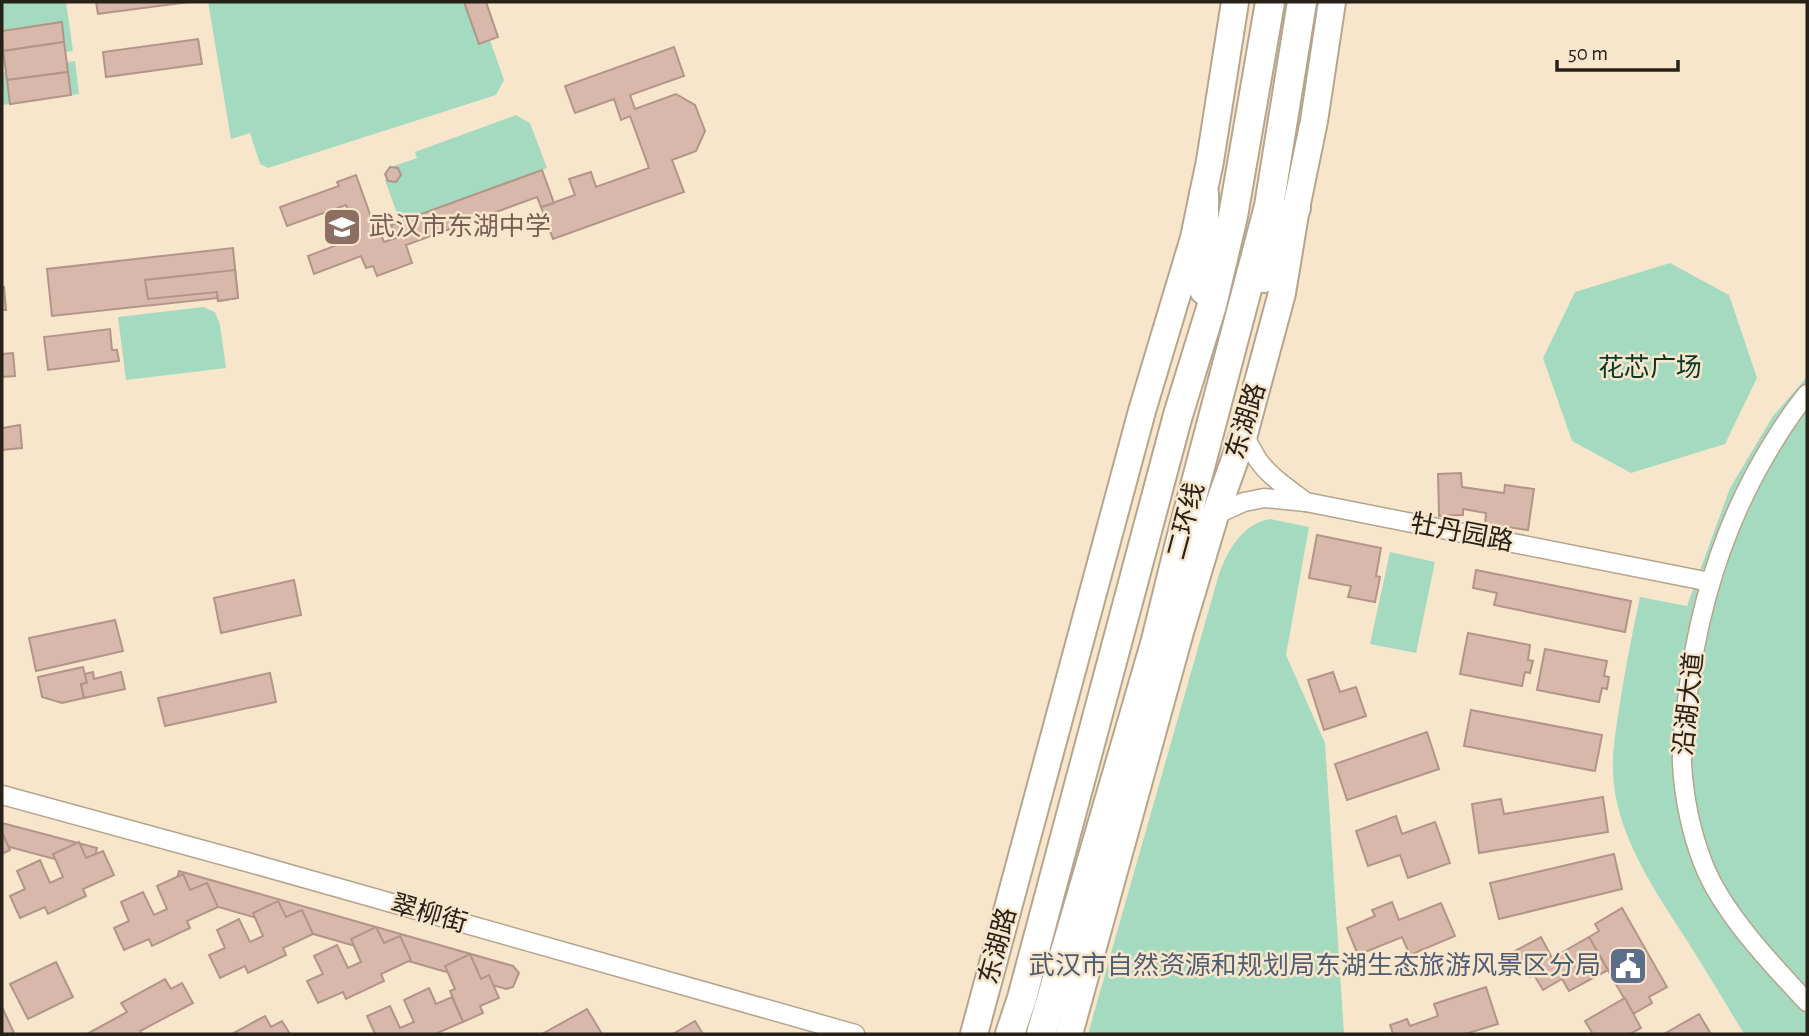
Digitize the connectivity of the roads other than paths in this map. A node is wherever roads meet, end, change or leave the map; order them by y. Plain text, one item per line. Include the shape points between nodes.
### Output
1 (1234, 2) edge
2 (1270, 2) edge
3 (1302, 2) edge
4 (1332, 2) edge
5 (1204, 194) junction
6 (1296, 208) junction
7 (1204, 333) junction
8 (1233, 344) junction
9 (1807, 394) edge
10 (1244, 434) junction
11 (1306, 502) junction
12 (1215, 514) junction
13 (1710, 582) junction
14 (2, 795) edge
15 (1807, 1002) edge
16 (972, 1033) edge
17 (855, 1034) edge
18 (1010, 1034) edge
19 (1041, 1034) edge
20 (1069, 1034) edge

1 - 5 main road, 东湖路
2 - 7 highway, 二环线 via 1233,216
3 - 8 highway, 二环线 via 1269,206
4 - 6 main road, 东湖路
5 - 7 highway
5 - 16 main road, 东湖路
6 - 8 highway
6 - 10 main road, 东湖路 via 1282,293
7 - 18 highway, 二环线
8 - 19 highway, 二环线 via 1155,645
9 - 13 street, 沿湖大道 via 1751,479
10 - 11 street, 牡丹园路 via 1265,468
10 - 12 main road, 东湖路
11 - 12 street via 1264,498
11 - 13 street, 牡丹园路
12 - 20 main road, 东湖路
13 - 15 street, 沿湖大道 via 1695,646 1683,739 1682,764 1695,842 1728,907
14 - 17 street, 翠柳街

